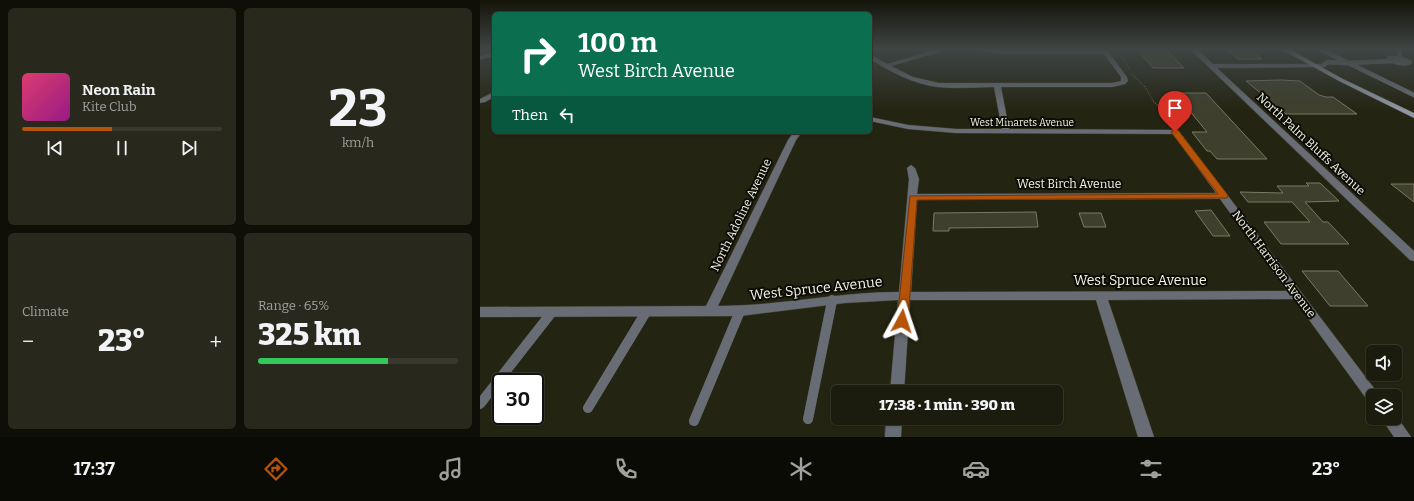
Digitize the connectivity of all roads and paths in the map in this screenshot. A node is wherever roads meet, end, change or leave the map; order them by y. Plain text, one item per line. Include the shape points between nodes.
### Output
1 (892, 69) edge
2 (1118, 69) edge
3 (1130, 69) edge
4 (1214, 69) edge
5 (1321, 69) edge
6 (1333, 69) edge
7 (1360, 69) edge
8 (996, 86) junction
9 (492, 95) edge
10 (1414, 95) edge
11 (482, 101) edge
12 (1414, 109) edge
13 (1414, 116) edge
14 (872, 119) edge
15 (1177, 129) junction
16 (1006, 132) junction
17 (796, 134) edge
18 (911, 168) dead end
19 (1224, 196) junction
20 (913, 197) junction
21 (1414, 256) edge
22 (1100, 295) junction
23 (1298, 295) junction
24 (904, 296) junction
25 (832, 299) junction
26 (710, 311) junction
27 (740, 311) junction
28 (480, 312) edge
29 (552, 312) junction
30 (646, 312) junction
31 (897, 385) edge
32 (1368, 389) edge
33 (480, 404) edge
34 (588, 408) dead end
35 (808, 419) dead end
36 (694, 421) dead end
37 (894, 425) edge
38 (1394, 425) edge
39 (893, 437) edge
40 (1146, 437) edge
41 (1403, 437) edge

1 - 8 street via 926,83
2 - 8 street via 1125,81 1112,85
3 - 15 path
4 - 21 street, North Palm Bluffs Avenue via 1272,126
5 - 13 main road
6 - 12 main road
7 - 10 lane
8 - 16 street
9 - 11 street
14 - 16 street, West Minarets Avenue via 932,130
15 - 16 street, West Minarets Avenue
15 - 19 street, North Harrison Avenue
17 - 26 street, North Adoline Avenue
18 - 20 street via 914,176
19 - 20 street, West Birch Avenue
19 - 23 street, North Harrison Avenue
20 - 24 street
22 - 23 street, West Spruce Avenue
22 - 24 street, West Spruce Avenue
22 - 40 street
23 - 32 street, North Harrison Avenue
24 - 25 street, West Spruce Avenue
24 - 31 street
25 - 27 street, West Spruce Avenue
25 - 35 lane
26 - 27 street, West Spruce Avenue
26 - 30 street, West Spruce Avenue
27 - 36 lane
28 - 29 street, West Spruce Avenue
29 - 30 street, West Spruce Avenue
29 - 33 lane
30 - 34 lane
37 - 39 street
38 - 41 street

